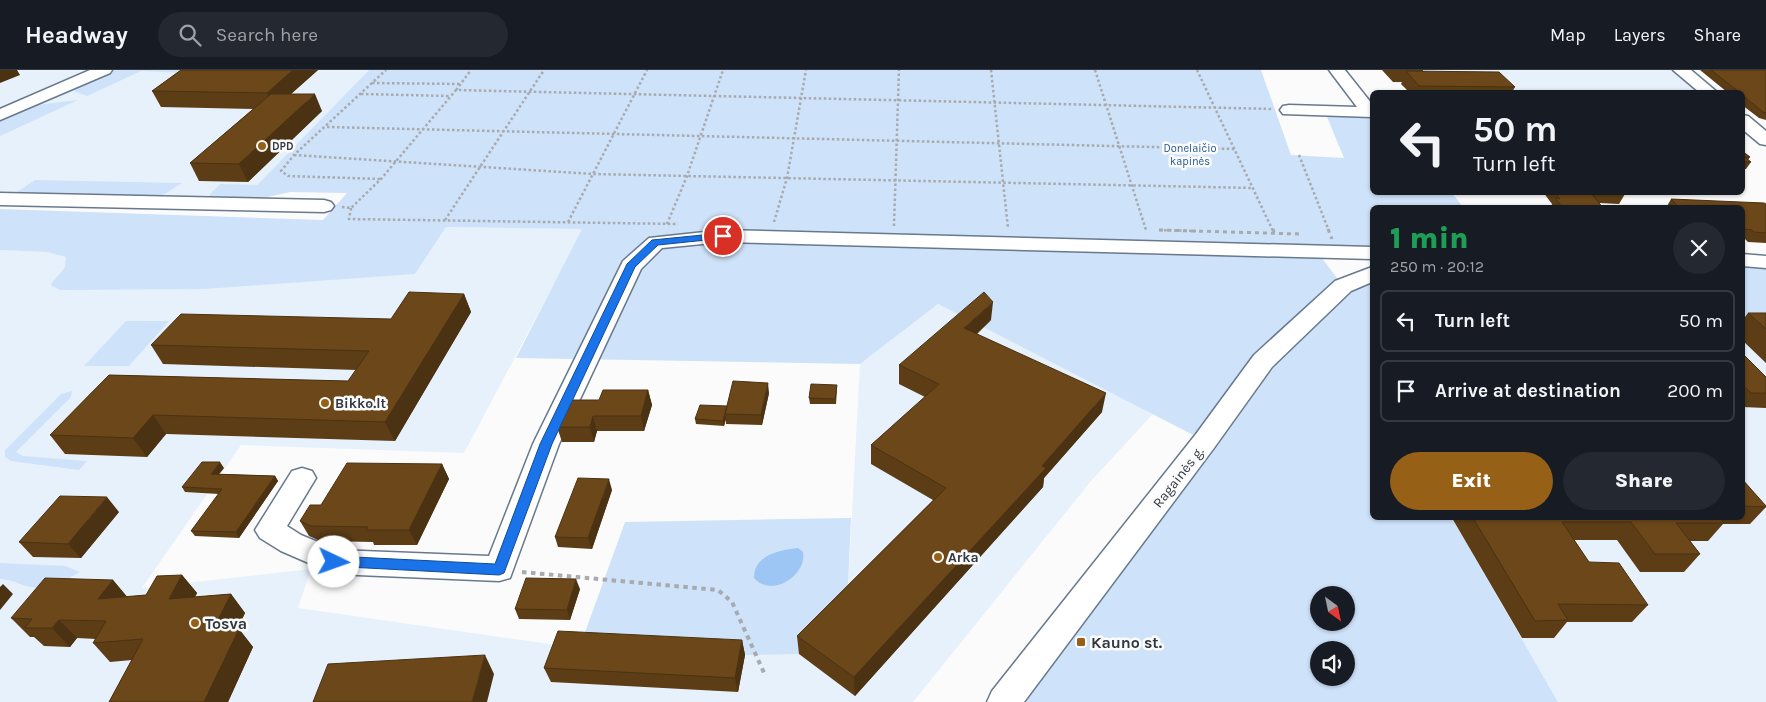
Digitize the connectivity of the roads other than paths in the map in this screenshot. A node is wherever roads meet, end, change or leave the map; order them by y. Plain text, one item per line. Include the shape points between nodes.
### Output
1 (104, 70) edge
2 (1337, 70) edge
3 (1681, 70) edge
4 (1706, 90) edge
5 (1289, 110) road end
6 (1370, 111) edge
7 (1370, 112) edge
8 (0, 115) edge
9 (1751, 126) edge
10 (1766, 140) edge
11 (0, 199) edge
12 (324, 206) road end
13 (1370, 253) edge
14 (1745, 260) edge
15 (1766, 262) edge
16 (1370, 275) edge
17 (302, 478) dead end
18 (1004, 702) edge

1 - 8 street
2 - 6 street
3 - 4 street
5 - 7 street
9 - 10 street
11 - 12 street
13 - 17 street via 723,236 656,242 630,266 546,444 499,569 334,562 270,530
14 - 15 street
16 - 18 street, Ragainės g. via 1343,286 1263,361

